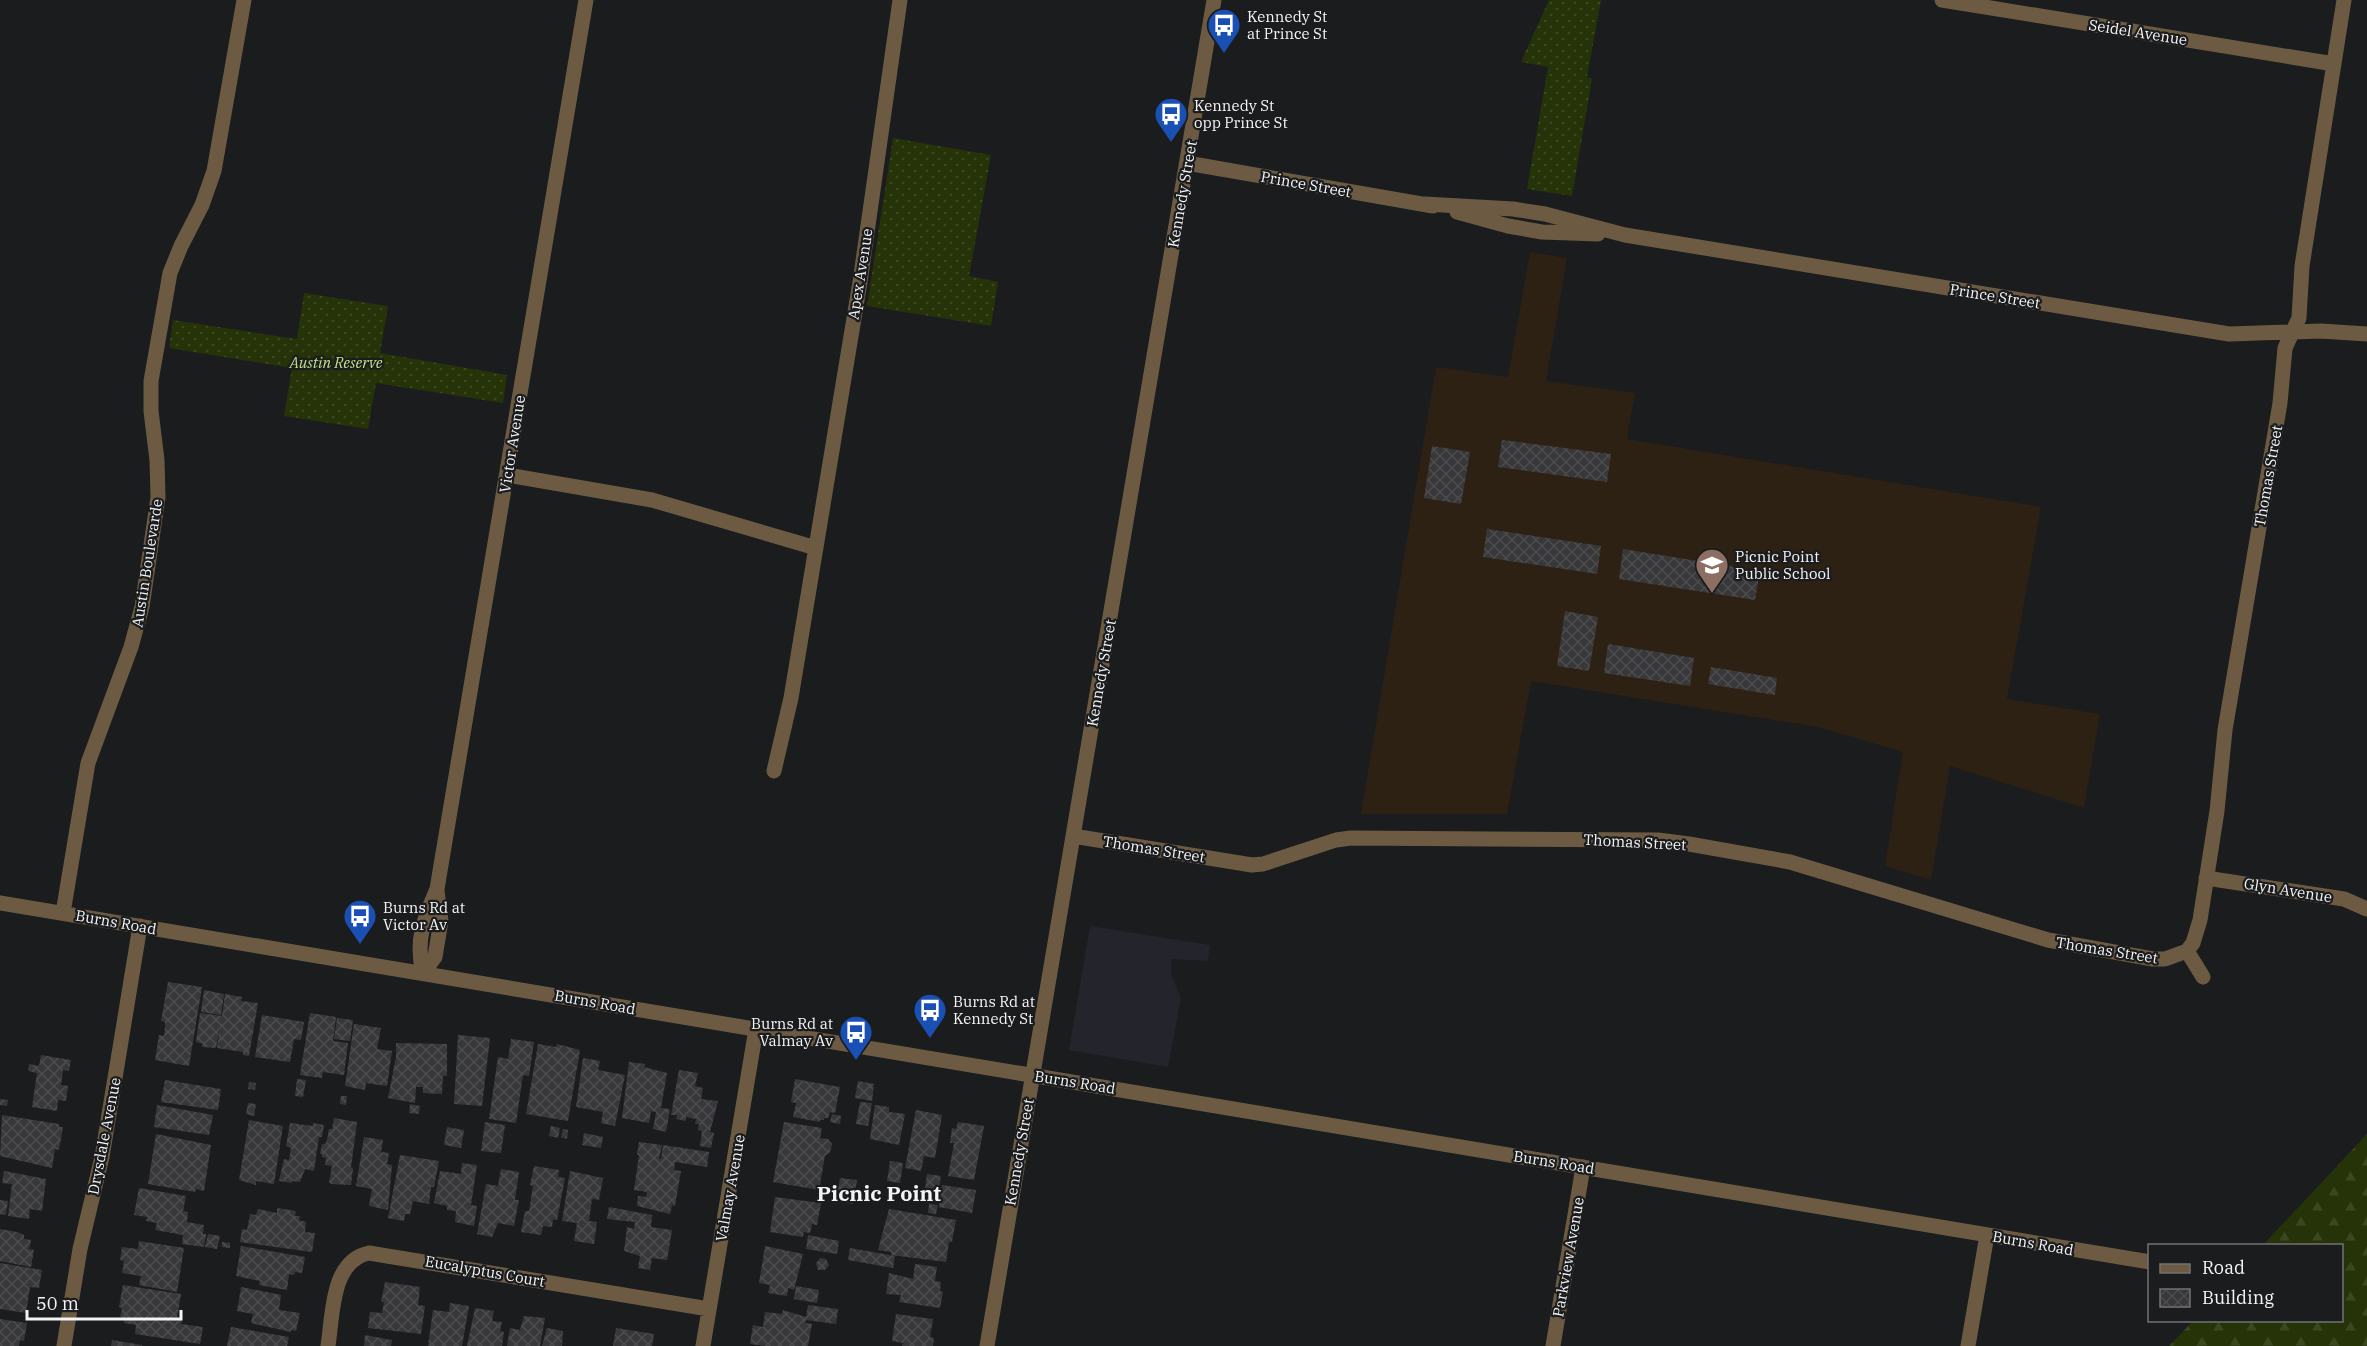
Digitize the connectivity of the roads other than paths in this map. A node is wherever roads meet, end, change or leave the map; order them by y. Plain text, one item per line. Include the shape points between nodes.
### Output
1 (244, 0) edge
2 (586, 0) edge
3 (900, 0) edge
4 (1214, 0) edge
5 (1942, 0) edge
6 (2344, 0) edge
7 (2334, 64) junction
8 (1187, 163) junction
9 (2293, 331) junction
10 (2367, 333) edge
11 (507, 475) junction
12 (816, 548) junction
13 (774, 771) dead end
14 (1073, 836) junction
15 (2206, 878) junction
16 (0, 903) edge
17 (2367, 909) edge
18 (63, 913) junction
19 (140, 926) junction
20 (2187, 951) junction
21 (423, 973) junction
22 (2203, 977) dead end
23 (756, 1029) junction
24 (1032, 1075) junction
25 (1583, 1167) junction
26 (1987, 1235) junction
27 (2148, 1262) edge
28 (709, 1309) junction
29 (64, 1346) edge
30 (328, 1346) edge
31 (703, 1346) edge
32 (987, 1346) edge
33 (1553, 1346) edge
34 (1968, 1346) edge

1 - 18 street, Austin Boulevarde via 214,171 170,273 151,381 158,498 144,596 134,638 88,763
2 - 11 street, Victor Avenue
3 - 12 street, Apex Avenue via 868,229
4 - 8 street, Kennedy Street
5 - 7 street, Seidel Avenue
6 - 7 street, Thomas Street
7 - 9 street, Thomas Street via 2302,266 2299,318
8 - 9 street, Prince Street via 1425,204 1542,232 1625,235 2229,334
8 - 14 street, Kennedy Street
9 - 10 street, Prince Street
9 - 15 street, Thomas Street via 2285,348 2280,403 2225,730
11 - 12 street via 675,505
11 - 21 street, Victor Avenue via 437,889 425,918 418,955
12 - 13 street, Apex Avenue
14 - 20 street, Thomas Street via 1252,865 1351,838 1658,840 1804,865 2061,943 2153,959
14 - 24 street, Kennedy Street
15 - 17 street, Glyn Avenue via 2344,899
15 - 20 street, Thomas Street via 2197,932
16 - 18 street, Burns Road
18 - 19 street, Burns Road
19 - 21 street, Burns Road
19 - 29 street, Drysdale Avenue via 102,1157 80,1249
20 - 22 street
21 - 23 street, Burns Road
23 - 24 street, Burns Road
23 - 28 street, Valmay Avenue
24 - 25 street, Burns Road
24 - 32 street, Kennedy Street
25 - 26 street, Burns Road
25 - 33 street, Parkview Avenue
26 - 27 street, Burns Road
26 - 34 street
28 - 30 street, Eucalyptus Court via 369,1253 359,1255 344,1269
28 - 31 street, Valmay Avenue

